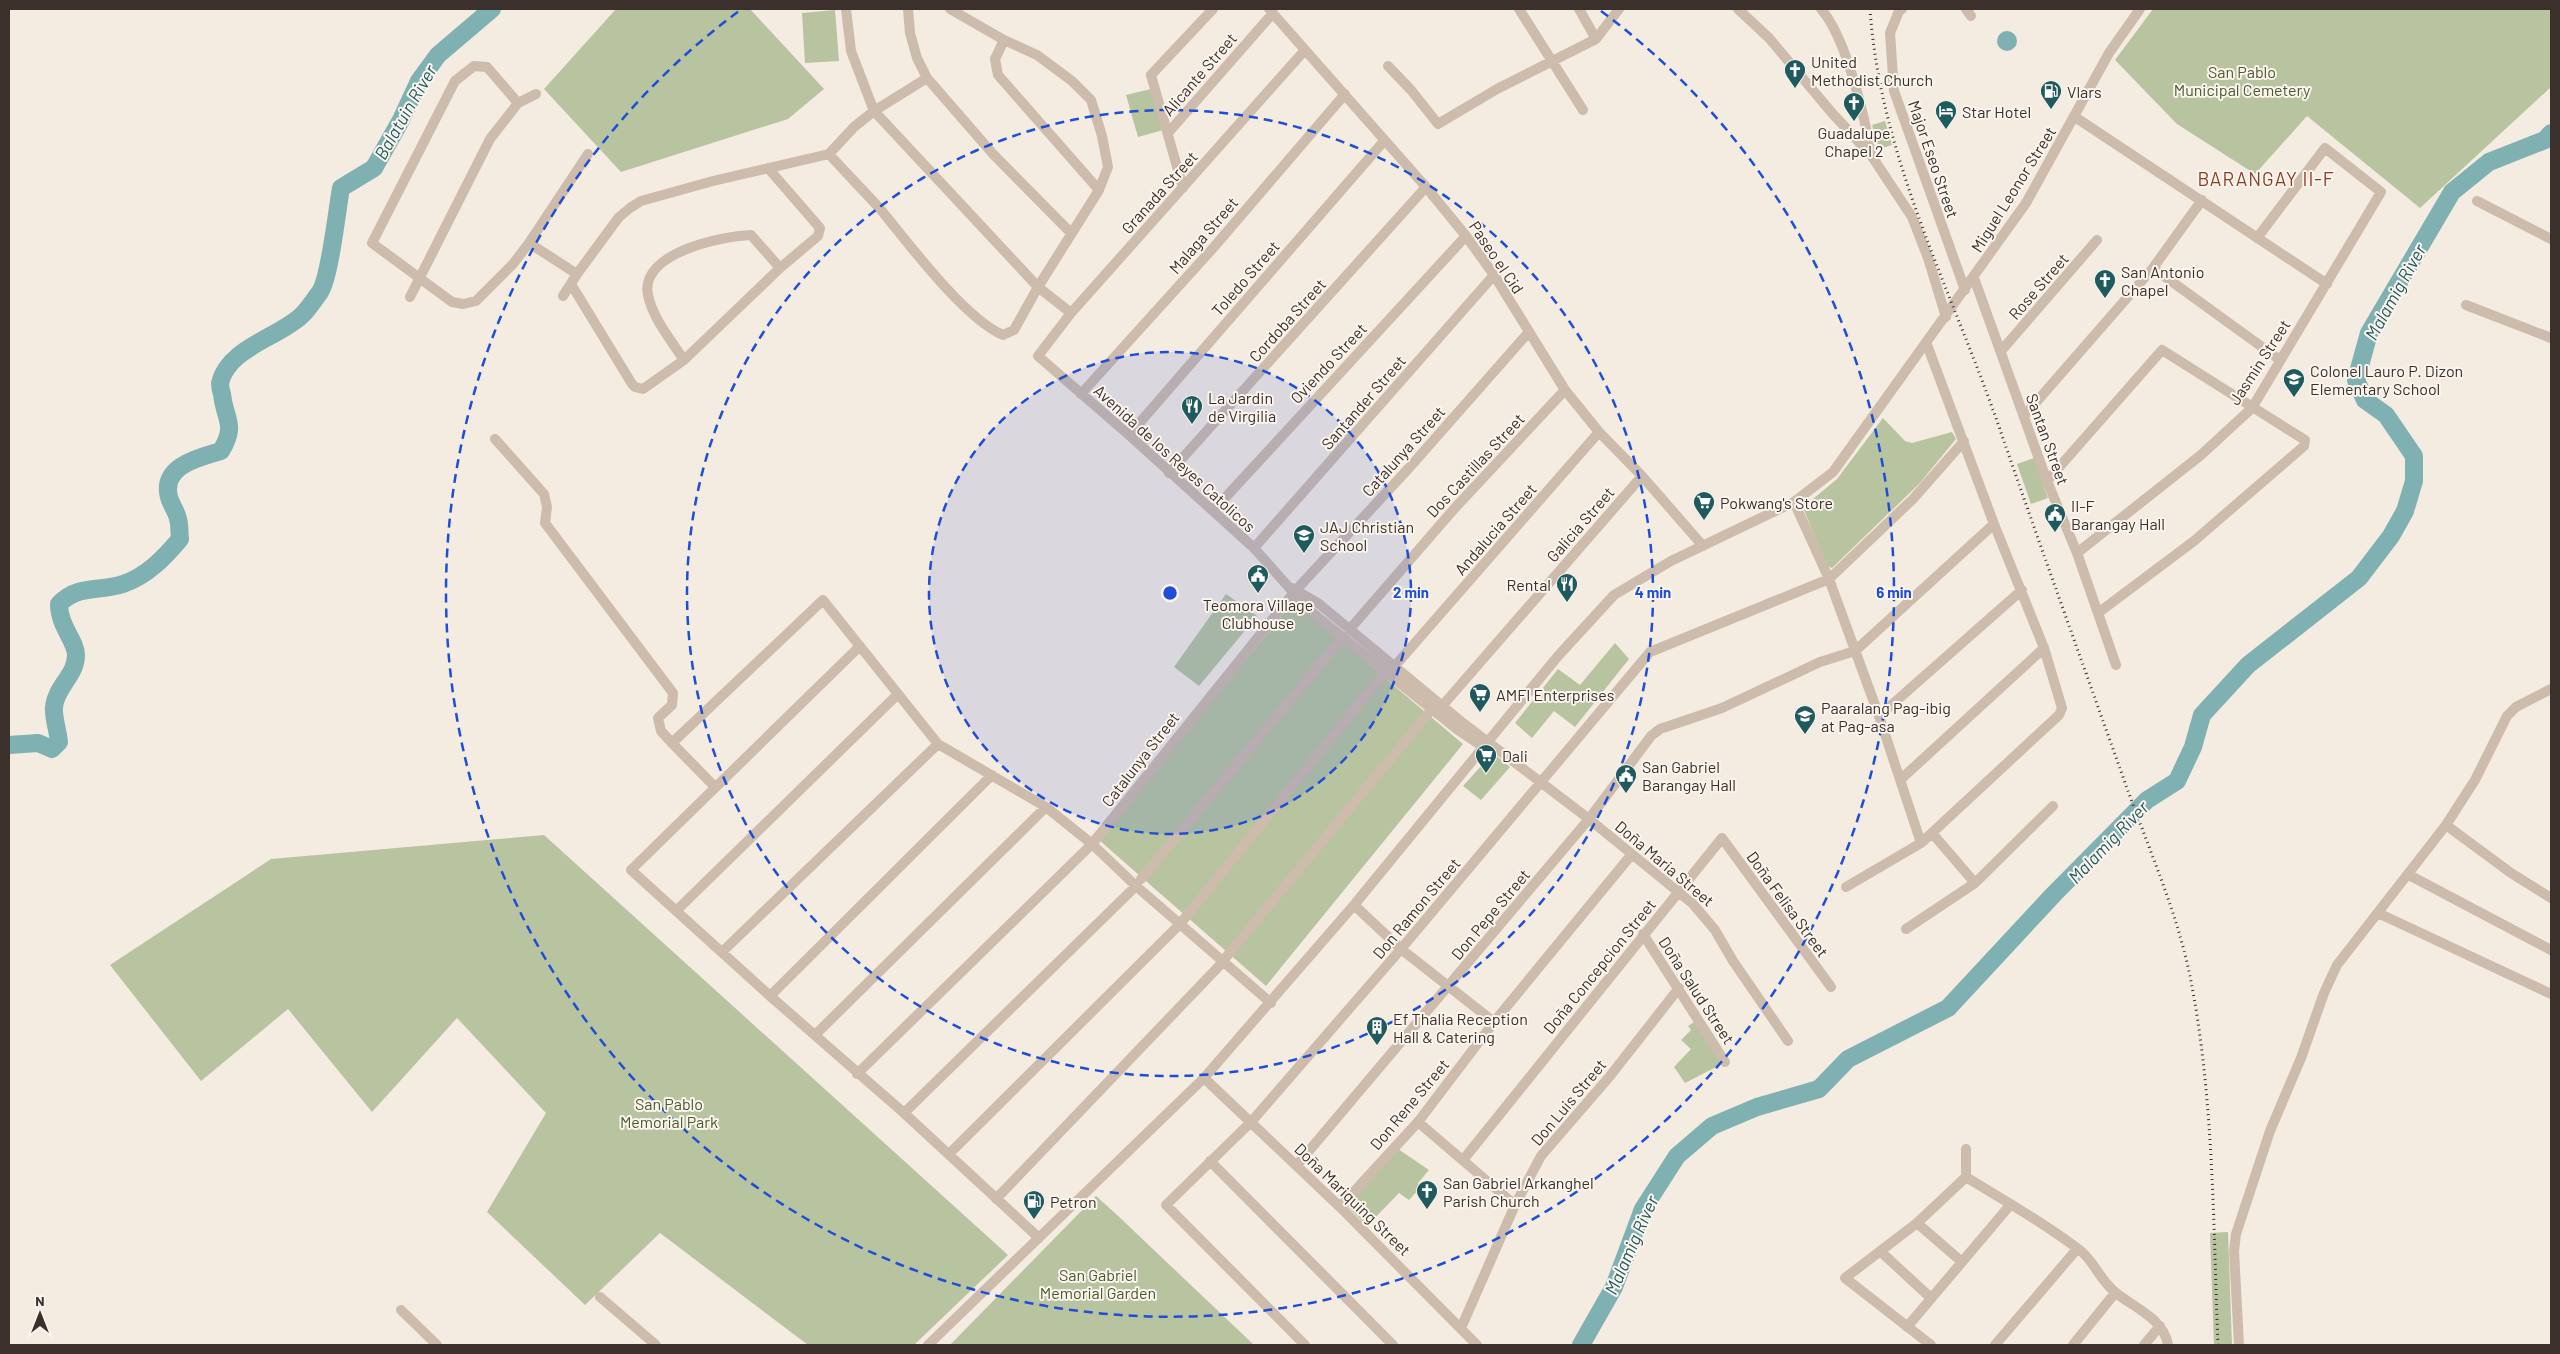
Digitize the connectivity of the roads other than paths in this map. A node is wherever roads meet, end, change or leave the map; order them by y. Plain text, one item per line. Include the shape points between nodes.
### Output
1 (846, 9) edge
2 (908, 9) edge
3 (950, 9) edge
4 (1213, 9) edge
5 (1519, 9) edge
6 (1579, 9) edge
7 (1619, 9) edge
8 (1738, 9) edge
9 (1821, 9) edge
10 (1902, 9) edge
11 (2140, 9) edge
12 (1271, 11) edge
13 (1596, 39) junction
14 (1004, 40) junction
15 (1305, 50) junction
16 (1552, 61) junction
17 (1388, 66) dead end
18 (927, 78) junction
19 (536, 94) dead end
20 (1345, 94) junction
21 (518, 103) junction
22 (1583, 110) dead end
23 (874, 111) junction
24 (2075, 116) junction
25 (1168, 133) junction
26 (1384, 141) junction
27 (588, 154) dead end
28 (829, 154) junction
29 (1871, 155) junction
30 (768, 168) junction
31 (1426, 187) junction
32 (1183, 188) junction
33 (1099, 190) junction
34 (2202, 200) junction
35 (2476, 201) dead end
36 (1071, 233) junction
37 (1466, 236) junction
38 (2257, 238) junction
39 (2551, 238) edge
40 (2097, 240) dead end
41 (529, 243) junction
42 (780, 268) junction
43 (2153, 268) junction
44 (576, 274) junction
45 (1494, 275) junction
46 (1974, 278) junction
47 (418, 279) junction
48 (571, 284) junction
49 (2327, 284) junction
50 (1038, 287) junction
51 (1965, 290) junction
52 (563, 296) dead end
53 (410, 297) dead end
54 (2466, 305) dead end
55 (1071, 313) junction
56 (1946, 317) junction
57 (1528, 333) junction
58 (2551, 338) edge
59 (1926, 342) junction
60 (2002, 351) junction
61 (1038, 356) joint
62 (684, 360) junction
63 (2280, 360) junction
64 (1566, 390) junction
65 (1081, 394) junction
66 (2252, 408) junction
67 (2024, 416) junction
68 (1599, 432) junction
69 (1129, 435) junction
70 (495, 439) dead end
71 (1964, 441) junction
72 (1169, 473) junction
73 (1642, 476) junction
74 (2047, 481) junction
75 (1794, 502) junction
76 (1213, 511) junction
77 (1994, 524) junction
78 (1703, 546) junction
79 (1254, 548) junction
80 (2077, 553) junction
81 (1829, 578) junction
82 (1293, 590) junction
83 (2022, 590) junction
84 (2098, 613) junction
85 (1346, 634) junction
86 (860, 646) junction
87 (2044, 648) junction
88 (1855, 651) junction
89 (2116, 665) dead end
90 (1390, 670) junction
91 (2551, 689) edge
92 (898, 695) junction
93 (1443, 705) junction
94 (1432, 709) junction
95 (1880, 716) junction
96 (672, 743) junction
97 (1485, 743) junction
98 (938, 744) junction
99 (992, 775) junction
100 (1900, 780) junction
101 (1540, 782) junction
102 (715, 787) junction
103 (2053, 806) dead end
104 (1046, 807) junction
105 (1589, 819) junction
106 (2446, 825) junction
107 (1932, 832) junction
108 (1722, 838) joint
109 (1921, 842) junction
110 (1092, 844) junction
111 (1632, 854) junction
112 (2409, 875) junction
113 (1138, 882) junction
114 (1975, 883) junction
115 (1846, 887) dead end
116 (1677, 892) junction
117 (2551, 898) edge
118 (1354, 905) junction
119 (676, 911) junction
120 (2378, 914) junction
121 (1182, 921) junction
122 (1906, 929) dead end
123 (1643, 934) junction
124 (1401, 949) junction
125 (2551, 950) edge
126 (722, 952) junction
127 (1224, 959) junction
128 (1450, 985) junction
129 (1830, 987) dead end
130 (1678, 988) junction
131 (2551, 994) edge
132 (770, 996) junction
133 (1271, 1004) junction
134 (1494, 1022) junction
135 (815, 1036) junction
136 (1788, 1041) dead end
137 (1725, 1062) dead end
138 (857, 1074) junction
139 (1204, 1078) junction
140 (904, 1113) junction
141 (1251, 1122) junction
142 (1418, 1122) junction
143 (1966, 1149) dead end
144 (949, 1154) junction
145 (1463, 1160) junction
146 (1210, 1161) junction
147 (1297, 1165) junction
148 (1966, 1177) junction
149 (996, 1199) junction
150 (2011, 1204) junction
151 (1515, 1205) junction
152 (1340, 1207) junction
153 (1917, 1223) junction
154 (1039, 1238) junction
155 (2077, 1249) junction
156 (1881, 1252) junction
157 (1962, 1262) junction
158 (2115, 1292) junction
159 (600, 1296) dead end
160 (1931, 1298) junction
161 (401, 1310) dead end
162 (2160, 1326) junction
163 (1907, 1327) junction
164 (1461, 1328) junction
165 (650, 1343) edge
166 (437, 1345) edge
167 (928, 1345) edge
168 (1305, 1345) edge
169 (1393, 1345) edge
170 (1477, 1345) edge
171 (1931, 1345) edge
172 (1995, 1345) edge
173 (2073, 1345) edge
174 (2144, 1345) edge
175 (2168, 1345) edge
176 (2239, 1345) edge

1 - 23 street via 851,51
2 - 18 street via 916,58
3 - 14 street
4 - 25 street via 1151,75
5 - 16 street
6 - 13 street
7 - 13 street
8 - 29 street via 1770,38
9 - 29 street via 1831,20 1866,120
10 - 51 street, Major Eseo Street via 1890,34 1894,91
11 - 24 street, Miguel Leonor Street via 2109,53
12 - 15 street, Paseo el Cid
12 - 25 street, Alicante Street
13 - 16 street
14 - 33 street via 995,60 998,75
14 - 33 street via 1037,56 1072,81 1091,100 1108,167
15 - 20 street, Paseo el Cid
15 - 32 street, Granada Street
16 - 17 street via 1438,124
16 - 22 street
18 - 23 street
18 - 36 street via 993,154
19 - 21 street
20 - 26 street, Paseo el Cid
20 - 65 street, Malaga Street via 1214,247
21 - 47 street via 490,139
21 - 47 street via 487,67 474,66 455,81 372,243
23 - 28 street
23 - 50 street
24 - 34 street
24 - 46 street, Miguel Leonor Street via 2026,202
25 - 32 street
26 - 31 street, Paseo el Cid
26 - 69 street, Toledo Street
27 - 41 street
28 - 30 street
28 - 50 street via 880,208 926,265 992,330 1003,335 1014,330
29 - 56 street via 1912,217
30 - 42 street via 820,228 818,236
30 - 44 street via 641,201 619,217
31 - 37 street, Paseo el Cid
31 - 72 street, Cordoba Street
32 - 55 street, Granada Street
33 - 36 street
34 - 38 street
34 - 43 street
35 - 39 street
36 - 50 street
37 - 45 street, Paseo el Cid
37 - 76 street, Oviendo Street
38 - 49 street
38 - 49 street, Jasmin Street via 2325,148 2381,192
40 - 60 street, Rose Street
41 - 44 street
41 - 47 street via 513,264 476,301 470,303 452,302
42 - 62 street
42 - 62 street via 751,235 735,235 691,246 663,262 649,278 648,294 659,322
43 - 63 street
43 - 67 street
44 - 48 street
45 - 57 street, Paseo el Cid
45 - 79 street, Santander Street
46 - 51 street, Miguel Leonor Street
46 - 60 street, Santan Street
47 - 53 street
48 - 52 street
48 - 62 street via 635,387 642,389
49 - 63 street, Jasmin Street
50 - 55 street
51 - 56 street, Miguel Leonor Street
54 - 58 street
55 - 61 street, Granada Street
56 - 59 street, Miguel Leonor Street
57 - 64 street, Paseo el Cid
57 - 82 street, Catalunya Street via 1409,468
59 - 71 street
59 - 75 street, Miguel Leonor Street via 1833,472
60 - 67 street, Santan Street
61 - 65 street, Avenida de los Reyes Catolicos
63 - 66 street, Jasmin Street
64 - 68 street, Paseo el Cid
64 - 85 street, Dos Castillas Street via 1454,509
65 - 69 street, Avenida de los Reyes Catolicos
66 - 74 street via 2162,350
66 - 80 street, Jasmin Street via 2201,455
66 - 84 street via 2304,439 2304,446 2194,541
67 - 74 street, Santan Street
68 - 73 street, Paseo el Cid
68 - 90 street, Andalucia Street
69 - 72 street, Avenida de los Reyes Catolicos
70 - 96 street via 544,494 547,507 545,523 673,693 672,705 658,718 661,731
71 - 77 street
71 - 81 street via 1913,499
72 - 76 street, Avenida de los Reyes Catolicos
73 - 78 street, Paseo el Cid
73 - 93 street, Galicia Street
74 - 80 street, Santan Street
75 - 78 street, Miguel Leonor Street
75 - 81 street
76 - 79 street, Avenida de los Reyes Catolicos
77 - 83 street
77 - 88 street
78 - 97 street, Miguel Leonor Street via 1642,576 1614,595
79 - 82 street, Avenida de los Reyes Catolicos
80 - 84 street, Santan Street
81 - 88 street
81 - 101 street, Don Ramon Street via 1650,652
82 - 85 street, Avenida de los Reyes Catolicos via 1309,610
82 - 110 street, Catalunya Street
83 - 87 street
83 - 95 street
84 - 89 street, Santan Street
85 - 90 street, Avenida de los Reyes Catolicos
85 - 113 street, Dos Castillas Street
86 - 92 street
86 - 96 street via 823,600
86 - 102 street
87 - 100 street
87 - 107 street via 2061,700 2061,712
88 - 95 street
88 - 105 street, Don Pepe Street via 1820,662 1722,708 1660,729 1651,736
90 - 93 street, Avenida de los Reyes Catolicos
90 - 94 street, Avenida de los Reyes Catolicos
90 - 121 street, Andalucia Street
91 - 106 street via 2516,707 2507,716 2475,780
92 - 98 street
92 - 119 street
93 - 97 street, Avenida de los Reyes Catolicos
94 - 97 street, Avenida de los Reyes Catolicos
94 - 127 street
95 - 100 street
96 - 102 street
97 - 101 street, Doña Maria Street
97 - 118 street, Miguel Leonor Street
98 - 99 street
98 - 126 street
99 - 104 street
99 - 132 street
100 - 109 street
101 - 105 street, Doña Maria Street
101 - 124 street, Don Ramon Street
102 - 119 street via 631,870
103 - 114 street
104 - 110 street
104 - 135 street
105 - 111 street, Doña Maria Street
105 - 128 street, Don Pepe Street
106 - 112 street
106 - 117 street
107 - 109 street
107 - 114 street
108 - 116 street, Doña Concepcion Street
108 - 129 street, Doña Felisa Street
109 - 115 street
110 - 113 street
110 - 138 street, Catalunya Street
111 - 116 street, Doña Maria Street
111 - 134 street, Don Rene Street
112 - 120 street
112 - 125 street
113 - 121 street
113 - 140 street, Dos Castillas Street
114 - 122 street
116 - 123 street, Doña Concepcion Street
116 - 136 street, Doña Maria Street via 1705,916
118 - 124 street
118 - 133 street, Miguel Leonor Street
119 - 126 street
120 - 131 street
120 - 176 street via 2352,944 2330,978 2257,1168 2236,1234 2234,1252
121 - 127 street
121 - 144 street, Andalucia Street
123 - 130 street, Doña Salud Street
123 - 145 street, Doña Concepcion Street
124 - 128 street
124 - 141 street, Don Ramon Street
126 - 132 street
127 - 133 street
127 - 149 street
128 - 134 street
128 - 147 street, Don Pepe Street
130 - 137 street, Doña Salud Street
130 - 151 street, Don Luis Street via 1610,1076 1547,1148
132 - 135 street
133 - 139 street, Miguel Leonor Street
134 - 142 street, Don Rene Street
135 - 138 street
138 - 140 street
139 - 141 street, Doña Mariquing Street
139 - 154 street, Miguel Leonor Street
140 - 144 street
141 - 146 street, Don Ramon Street
141 - 147 street, Doña Mariquing Street
142 - 145 street
142 - 152 street, Don Rene Street
143 - 148 street
144 - 149 street
145 - 151 street
146 - 168 street, Don Ramon Street via 1166,1205
146 - 169 street
147 - 152 street, Doña Mariquing Street
148 - 150 street
148 - 153 street
149 - 154 street
150 - 155 street
150 - 157 street
151 - 164 street, Don Luis Street
152 - 164 street, Doña Mariquing Street
153 - 156 street
153 - 157 street
154 - 167 street, Miguel Leonor Street
155 - 158 street
155 - 172 street
156 - 160 street
156 - 163 street via 1845,1278
157 - 160 street
158 - 162 street
158 - 173 street
159 - 165 street
160 - 163 street
161 - 166 street
162 - 174 street
162 - 175 street
163 - 171 street
164 - 170 street, Doña Mariquing Street

